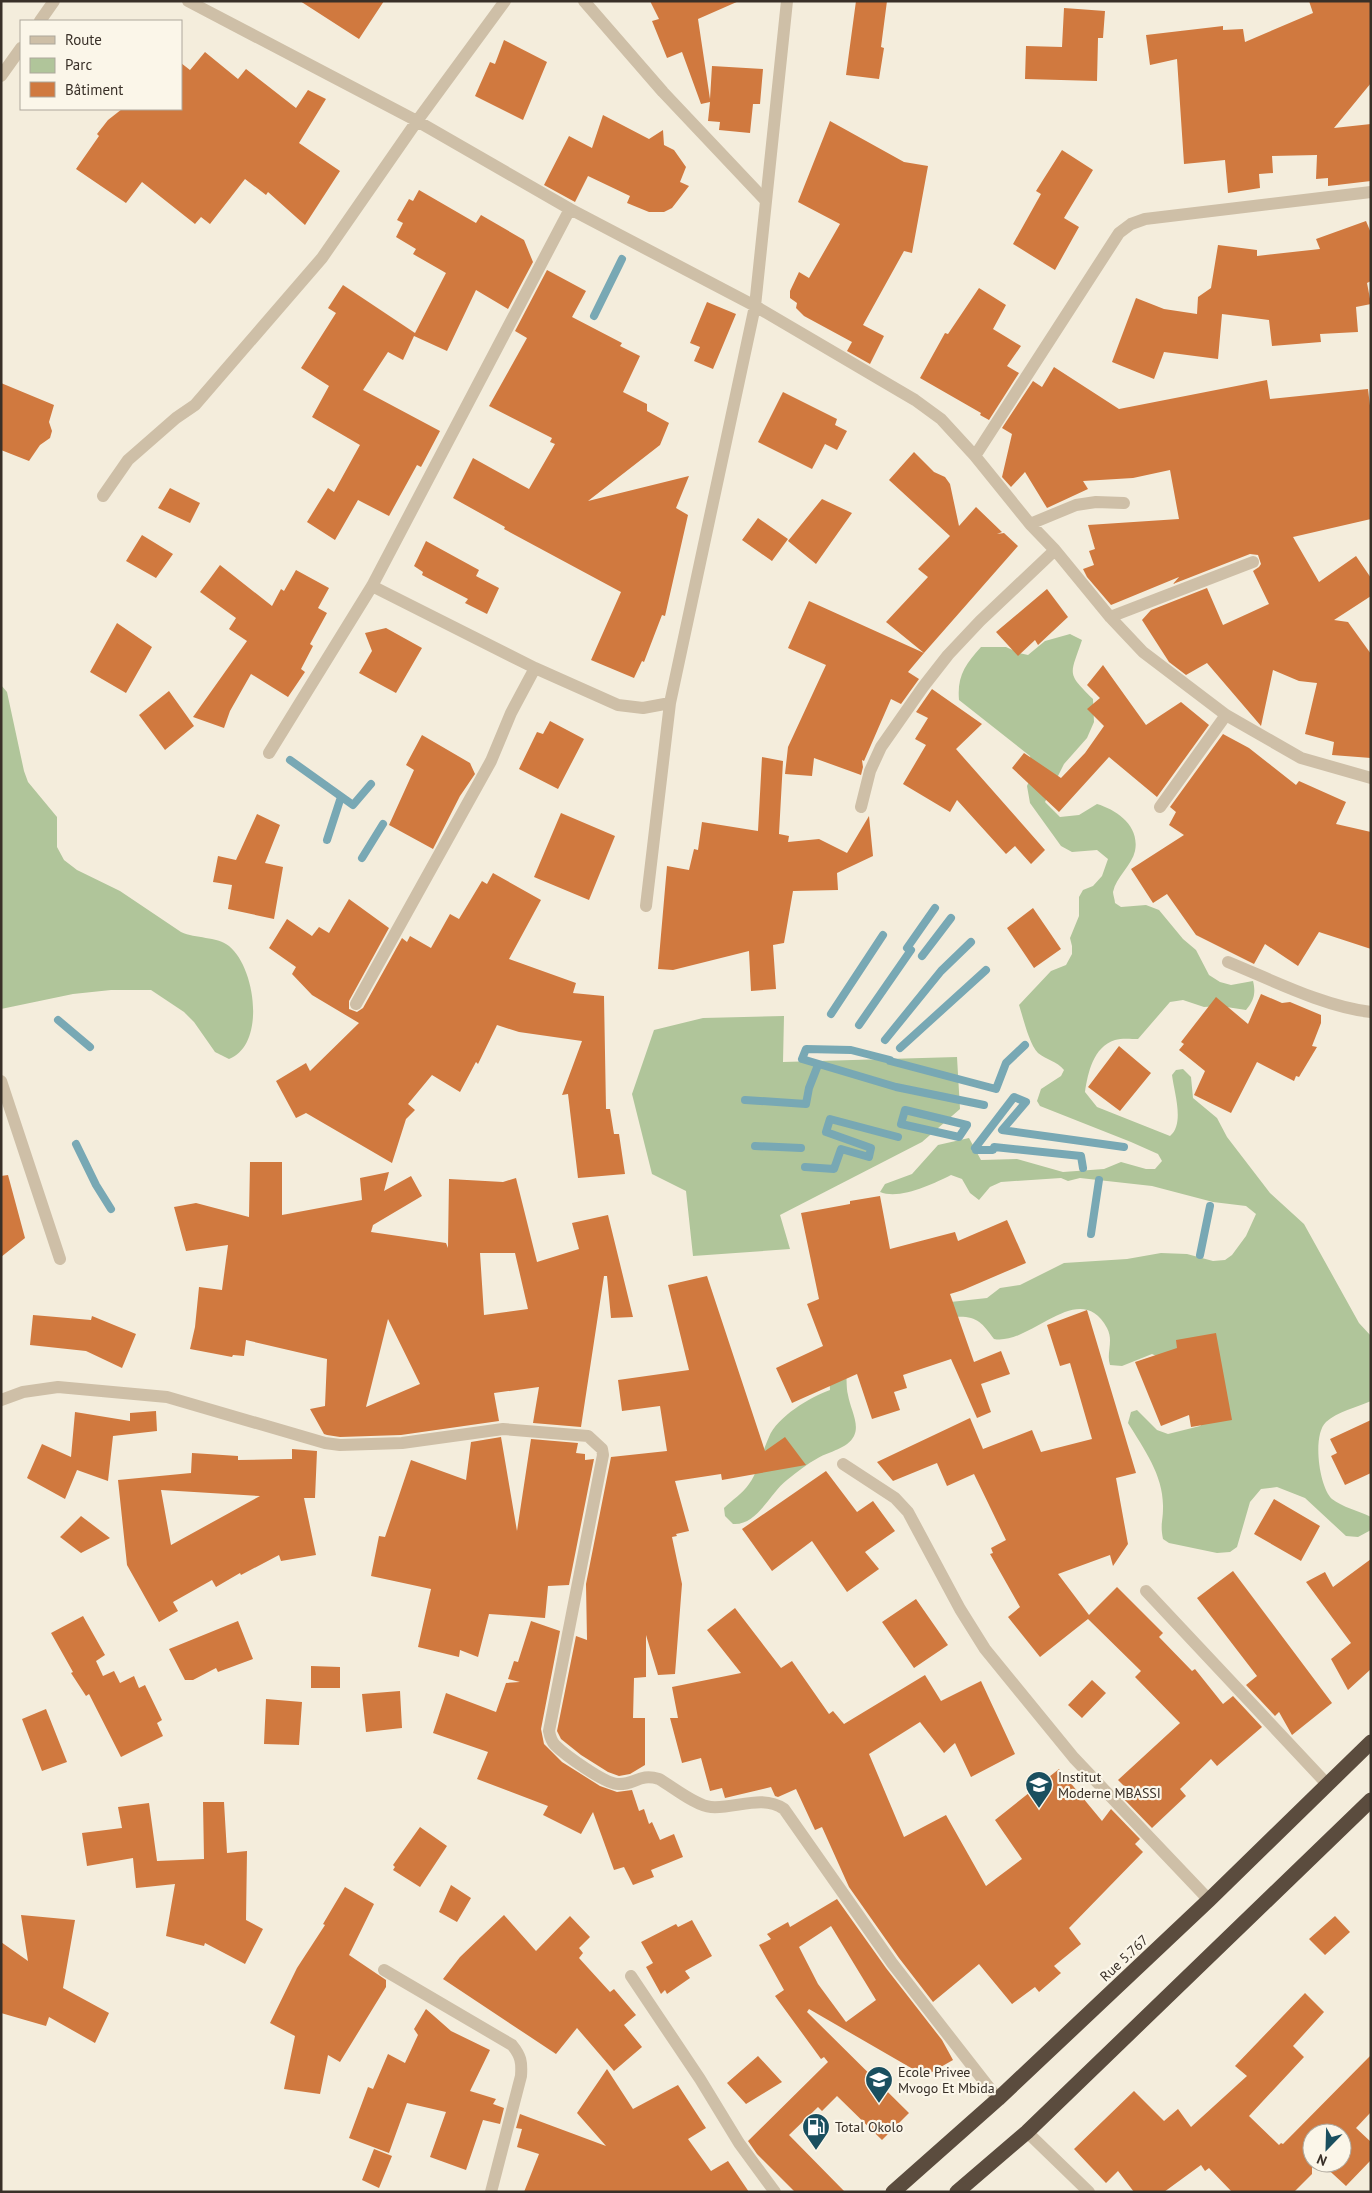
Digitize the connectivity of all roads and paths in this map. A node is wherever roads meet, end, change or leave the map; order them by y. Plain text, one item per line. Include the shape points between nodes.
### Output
1 (54, 1) edge
2 (188, 1) edge
3 (505, 1) edge
4 (584, 1) edge
5 (787, 1) edge
6 (41, 20) edge
7 (20, 49) edge
8 (1, 76) edge
9 (418, 121) junction
10 (1371, 192) edge
11 (766, 201) junction
12 (570, 209) junction
13 (755, 306) junction
14 (975, 456) junction
15 (103, 496) dead end
16 (1124, 503) dead end
17 (1030, 524) junction
18 (1055, 550) junction
19 (1253, 562) dead end
20 (372, 586) junction
21 (1110, 617) junction
22 (535, 668) junction
23 (670, 703) junction
24 (1226, 715) junction
25 (269, 753) dead end
26 (1371, 778) edge
27 (860, 807) dead end
28 (1160, 807) dead end
29 (646, 906) dead end
30 (1228, 962) dead end
31 (356, 1004) dead end
32 (1371, 1012) edge
33 (1, 1081) edge
34 (60, 1259) dead end
35 (1, 1400) edge
36 (843, 1464) dead end
37 (1146, 1591) dead end
38 (1371, 1742) edge
39 (1327, 1784) junction
40 (1371, 1800) edge
41 (1209, 1900) junction
42 (384, 1970) dead end
43 (631, 1976) dead end
44 (998, 2099) junction
45 (1026, 2132) junction
46 (491, 2192) edge
47 (775, 2192) edge
48 (893, 2192) edge
49 (958, 2192) edge
50 (1088, 2192) edge

1 - 6 street
2 - 9 street
3 - 9 street
4 - 11 street via 662,92
5 - 11 street
7 - 8 street
9 - 12 street
9 - 15 street via 322,258 195,405 128,460
10 - 14 street via 1145,219 1132,224 1119,233
11 - 13 street
12 - 13 street
12 - 20 street
13 - 14 street via 915,400 941,420
13 - 23 street
14 - 17 street
16 - 17 street via 1076,505
17 - 18 street
18 - 21 street
18 - 27 street via 948,654 881,747
19 - 21 street
20 - 22 street
20 - 25 street
21 - 24 street via 1143,652
22 - 23 street via 618,705 643,708
22 - 31 street via 491,761
23 - 29 street
24 - 26 street via 1301,758
24 - 28 street
30 - 32 street via 1330,1002
33 - 34 street
35 - 44 street via 23,1392 58,1387 167,1397 340,1445 402,1442 503,1429 588,1436 602,1449 603,1455 549,1731 554,1744 605,1781 615,1784 651,1777 703,1806 768,1802 784,1810 892,1964
36 - 41 street via 895,1498 908,1512 985,1649 1074,1758
37 - 39 street
38 - 39 highway, Rue 5.767
39 - 41 highway, Rue 5.767
40 - 45 highway
41 - 44 highway, Rue 5.767
42 - 46 street via 512,2046 520,2055 521,2076
43 - 47 street via 739,2143
44 - 48 highway, Rue 5.767
45 - 49 highway
45 - 50 street

